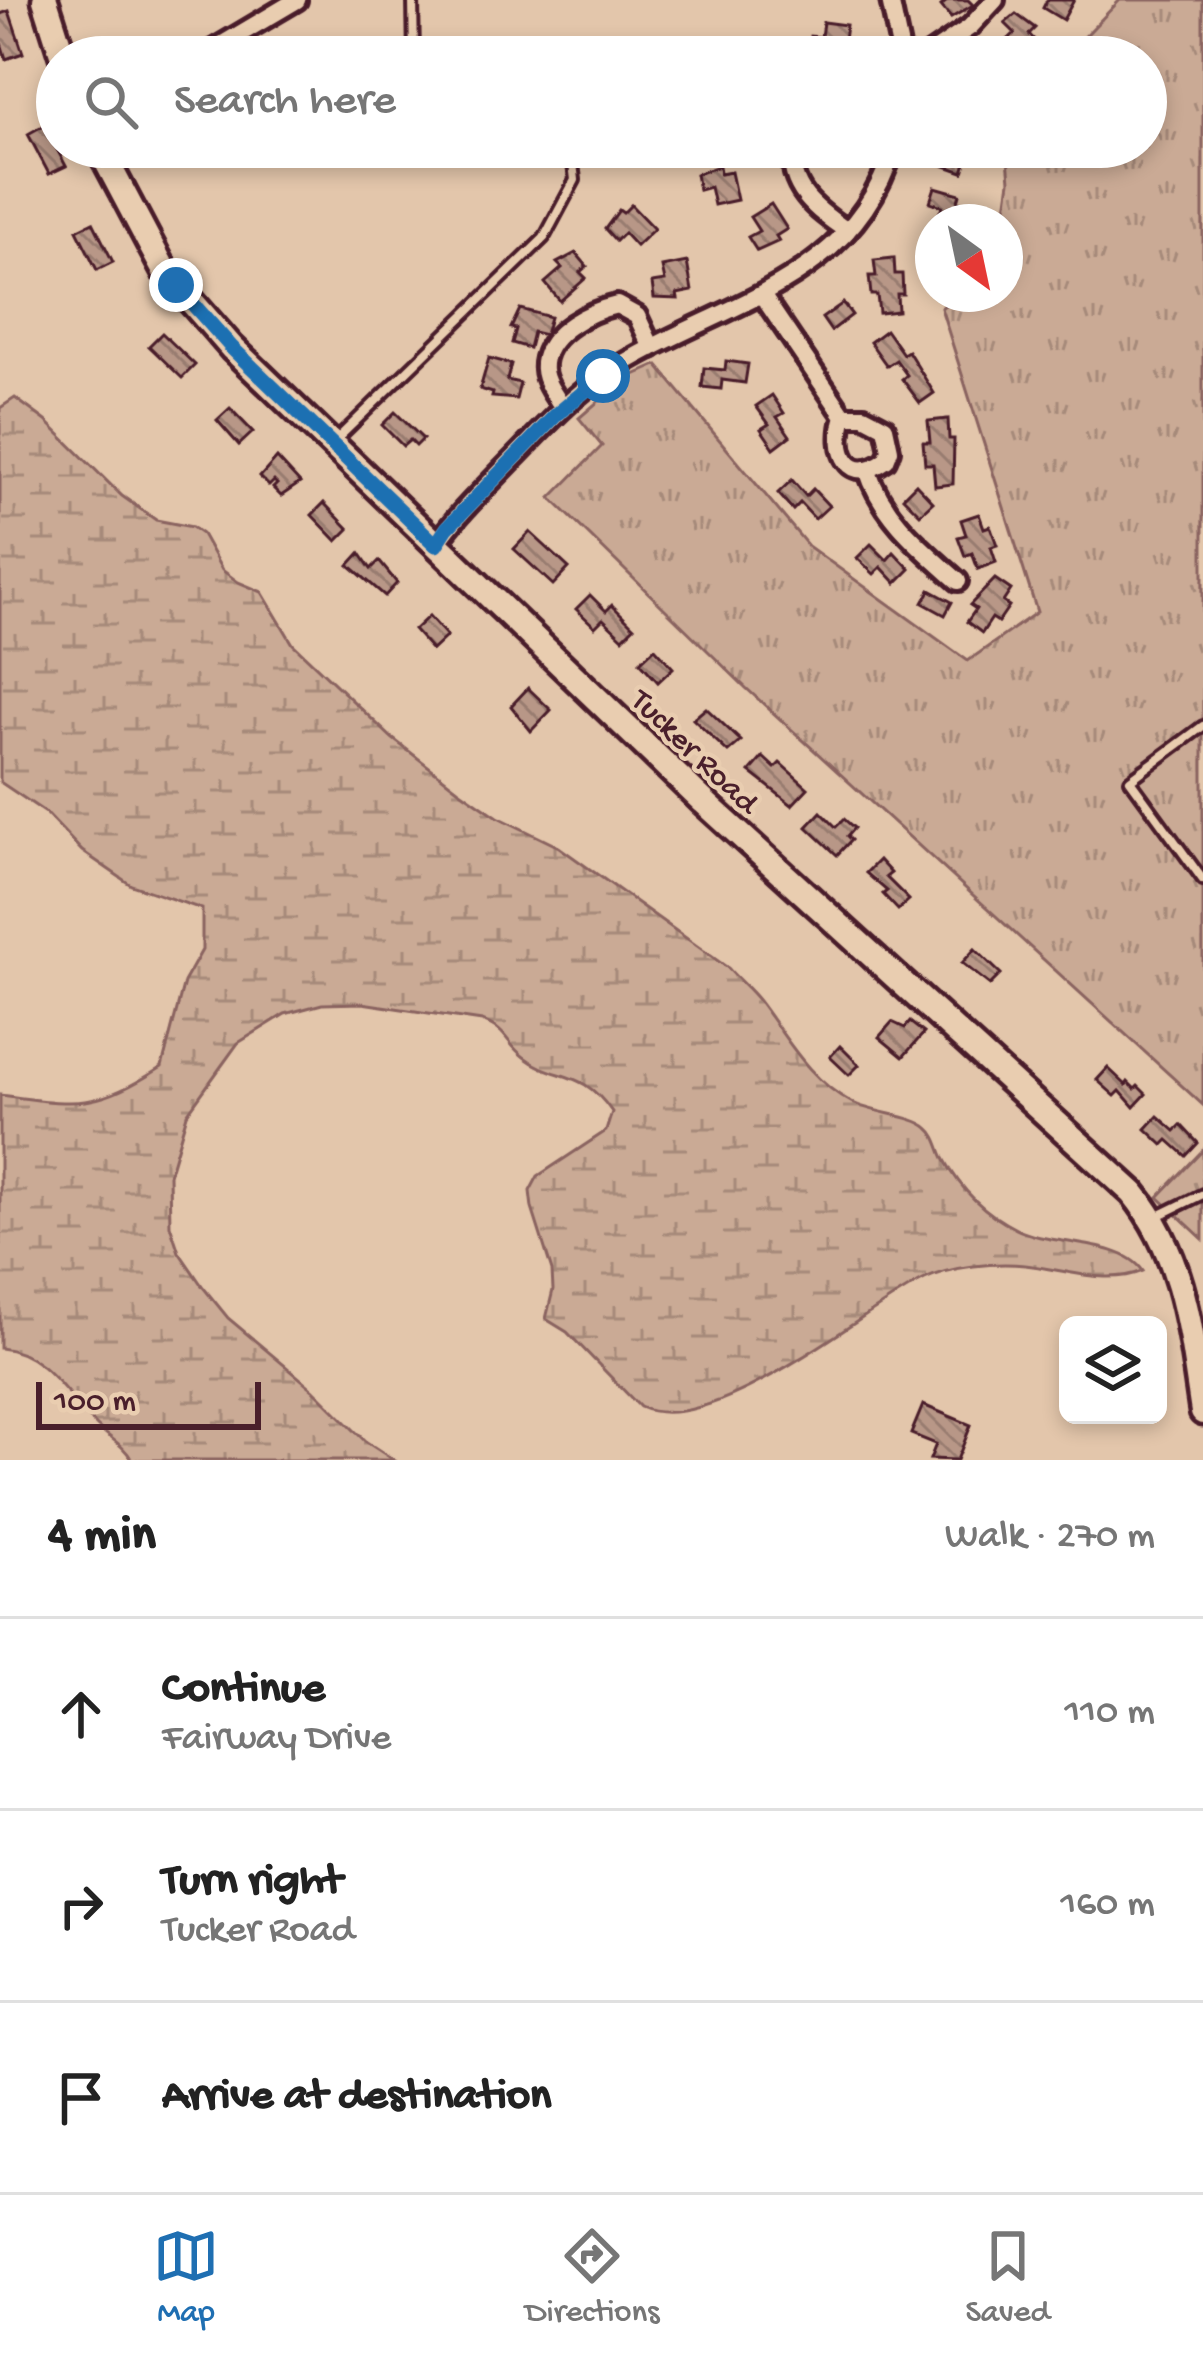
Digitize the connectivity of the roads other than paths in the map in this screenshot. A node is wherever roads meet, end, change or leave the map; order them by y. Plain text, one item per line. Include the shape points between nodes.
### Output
1 (45, 0) edge
2 (297, 0) edge
3 (413, 0) edge
4 (890, 0) edge
5 (995, 0) edge
6 (56, 36) edge
7 (236, 36) edge
8 (414, 36) edge
9 (898, 36) edge
10 (957, 36) edge
11 (109, 168) edge
12 (573, 168) edge
13 (792, 168) edge
14 (886, 168) edge
15 (847, 231) junction
16 (762, 295) junction
17 (652, 348) junction
18 (563, 408) junction
19 (844, 416) junction
20 (332, 444) junction
21 (867, 469) junction
22 (436, 545) junction
23 (958, 581) dead end
24 (1203, 726) edge
25 (1203, 880) edge
26 (1203, 1194) edge
27 (1153, 1219) junction
28 (1203, 1412) edge

1 - 6 main road
2 - 7 street
3 - 8 lane
4 - 9 street
5 - 10 street
11 - 20 main road, Tucker Road via 176,285
12 - 20 lane via 544,238
13 - 15 street via 802,194
14 - 15 street
15 - 16 street via 812,266
16 - 17 street
16 - 19 street
17 - 18 street
17 - 18 street via 637,316 617,304 590,311 544,362
18 - 22 street
19 - 21 street via 838,447
19 - 21 street via 877,419 890,436 886,460
20 - 22 main road, Tucker Road
21 - 23 street via 882,504
22 - 27 main road, Tucker Road via 742,838 1108,1167
24 - 25 lane via 1130,780
26 - 27 lane
27 - 28 main road, Tucker Road via 1177,1268

